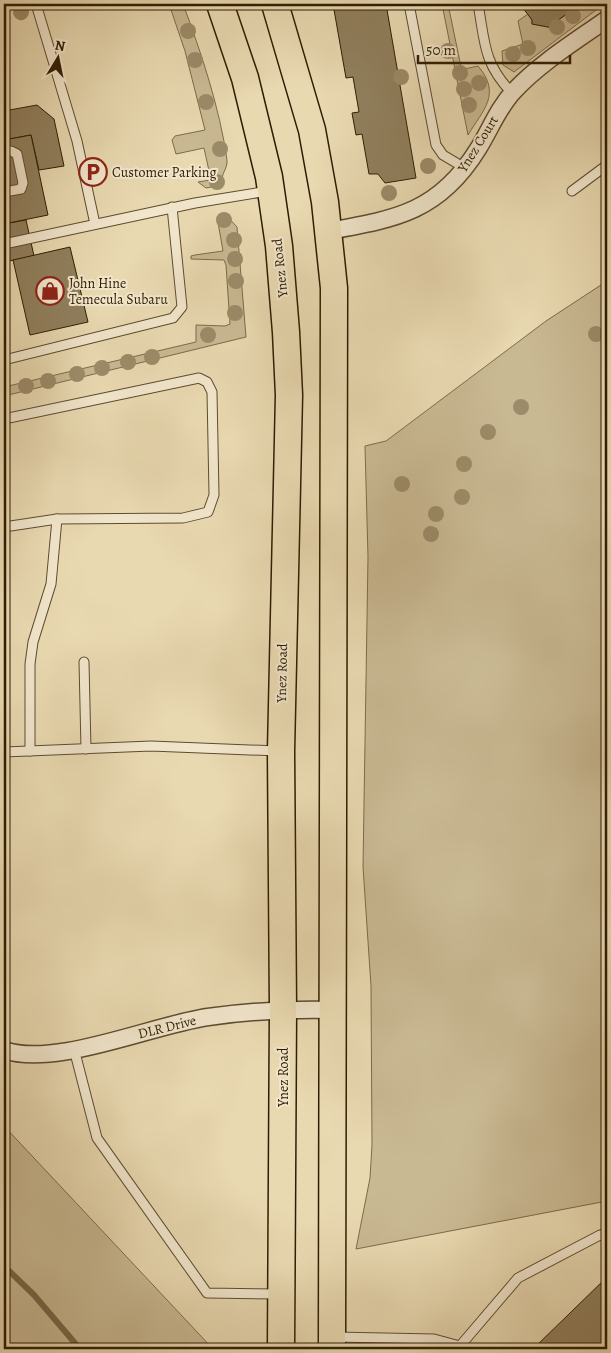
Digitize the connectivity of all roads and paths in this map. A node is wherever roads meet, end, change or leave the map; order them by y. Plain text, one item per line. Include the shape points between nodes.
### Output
1 (36, 4) edge
2 (220, 4) edge
3 (275, 4) edge
4 (409, 4) edge
5 (478, 4) edge
6 (607, 19) edge
7 (512, 93) junction
8 (4, 152) edge
9 (607, 165) edge
10 (465, 168) junction
11 (270, 191) junction
12 (572, 191) dead end
13 (4, 192) edge
14 (172, 207) junction
15 (95, 224) junction
16 (328, 231) junction
17 (4, 244) edge
18 (4, 360) edge
19 (4, 420) edge
20 (57, 519) junction
21 (4, 527) edge
22 (84, 662) dead end
23 (86, 749) junction
24 (30, 751) junction
25 (281, 751) junction
26 (4, 752) edge
27 (283, 1009) junction
28 (334, 1010) junction
29 (74, 1049) junction
30 (4, 1050) edge
31 (607, 1233) edge
32 (281, 1294) junction
33 (332, 1343) edge
34 (460, 1346) junction
35 (281, 1349) edge
36 (471, 1349) edge

1 - 15 lane via 77,141
2 - 11 main road, Ynez Road via 245,78
3 - 16 main road via 312,130
4 - 10 lane via 436,145 443,155
5 - 7 lane via 492,69
6 - 7 street, Ynez Court
7 - 10 street, Ynez Court
8 - 13 lane via 16,154 23,183 21,189
9 - 12 lane
10 - 16 street, Ynez Court via 433,201 412,212 366,225
11 - 14 lane
11 - 25 main road, Ynez Road via 283,289 289,395
14 - 15 lane
14 - 18 lane via 182,307 174,318
15 - 17 lane
16 - 28 main road via 334,288 335,356
19 - 20 lane via 199,378 207,382 212,392 214,495 208,512 183,518
20 - 21 lane
20 - 24 lane via 51,584 33,642 30,664
22 - 23 lane
23 - 24 lane
23 - 25 lane via 151,746
24 - 26 lane
25 - 27 main road, Ynez Road
27 - 28 street, DLR Drive
27 - 29 street, DLR Drive via 207,1017
27 - 32 main road, Ynez Road
28 - 33 main road
29 - 30 street, DLR Drive via 56,1054 19,1056
29 - 32 lane via 97,1138 207,1293
31 - 34 lane via 518,1278
32 - 35 main road, Ynez Road
33 - 34 lane via 434,1339
34 - 36 lane

